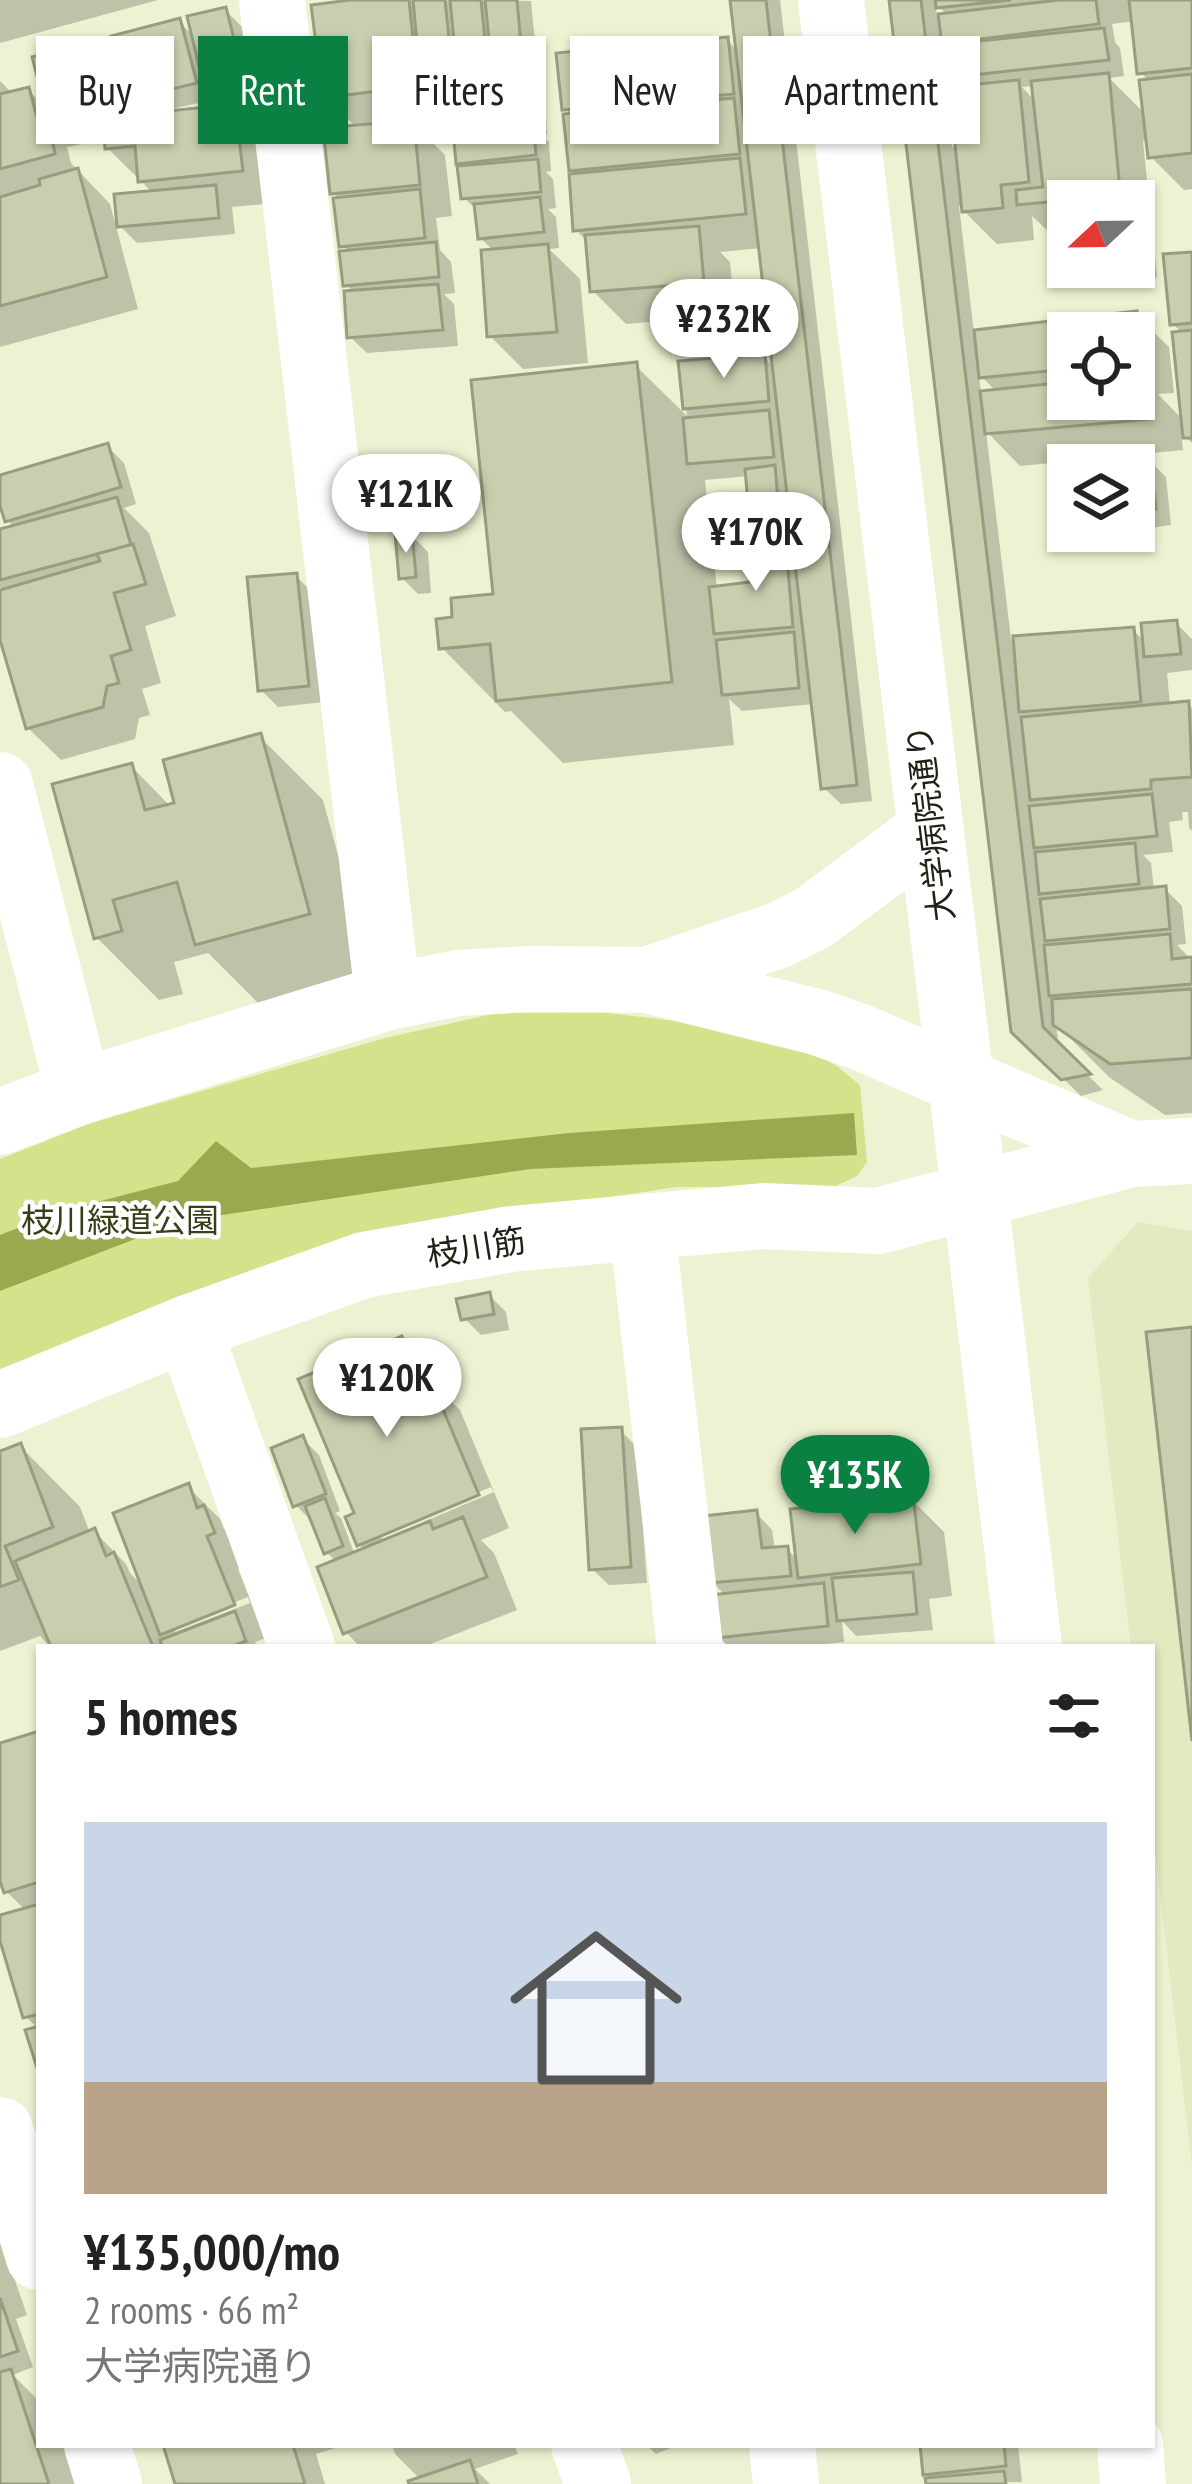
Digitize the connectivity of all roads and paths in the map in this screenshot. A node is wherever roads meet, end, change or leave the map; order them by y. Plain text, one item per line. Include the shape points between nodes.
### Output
1 (272, 0) edge
2 (831, 0) edge
3 (0, 785) edge
4 (931, 830) junction
5 (646, 980) junction
6 (388, 997) junction
7 (961, 1080) junction
8 (79, 1092) junction
9 (0, 1122) edge
10 (1162, 1153) edge
11 (973, 1196) junction
12 (642, 1227) junction
13 (188, 1328) junction
14 (0, 1405) edge
15 (301, 1644) edge
16 (690, 1644) edge
17 (1029, 1644) edge
18 (0, 2130) edge
19 (36, 2247) edge
20 (98, 2448) edge
21 (585, 2448) edge
22 (782, 2448) edge
23 (1130, 2448) edge
24 (109, 2484) edge
25 (598, 2484) edge
26 (786, 2484) edge
27 (1133, 2484) edge

1 - 6 street
2 - 4 street, 大学病院通り
3 - 8 street
4 - 5 street via 813,918
4 - 7 street, 大学病院通り
5 - 6 street via 458,983
5 - 7 street via 817,1022
6 - 8 street
7 - 10 street
7 - 11 street, 大学病院通り
8 - 9 street
10 - 11 street, 枝川筋
11 - 12 street, 枝川筋 via 878,1221 763,1216
11 - 17 street, 大学病院通り
12 - 13 street, 枝川筋 via 364,1265
12 - 16 street
13 - 14 street, 枝川筋
13 - 15 street
18 - 19 street
20 - 24 street
21 - 25 street
22 - 26 street
23 - 27 street

